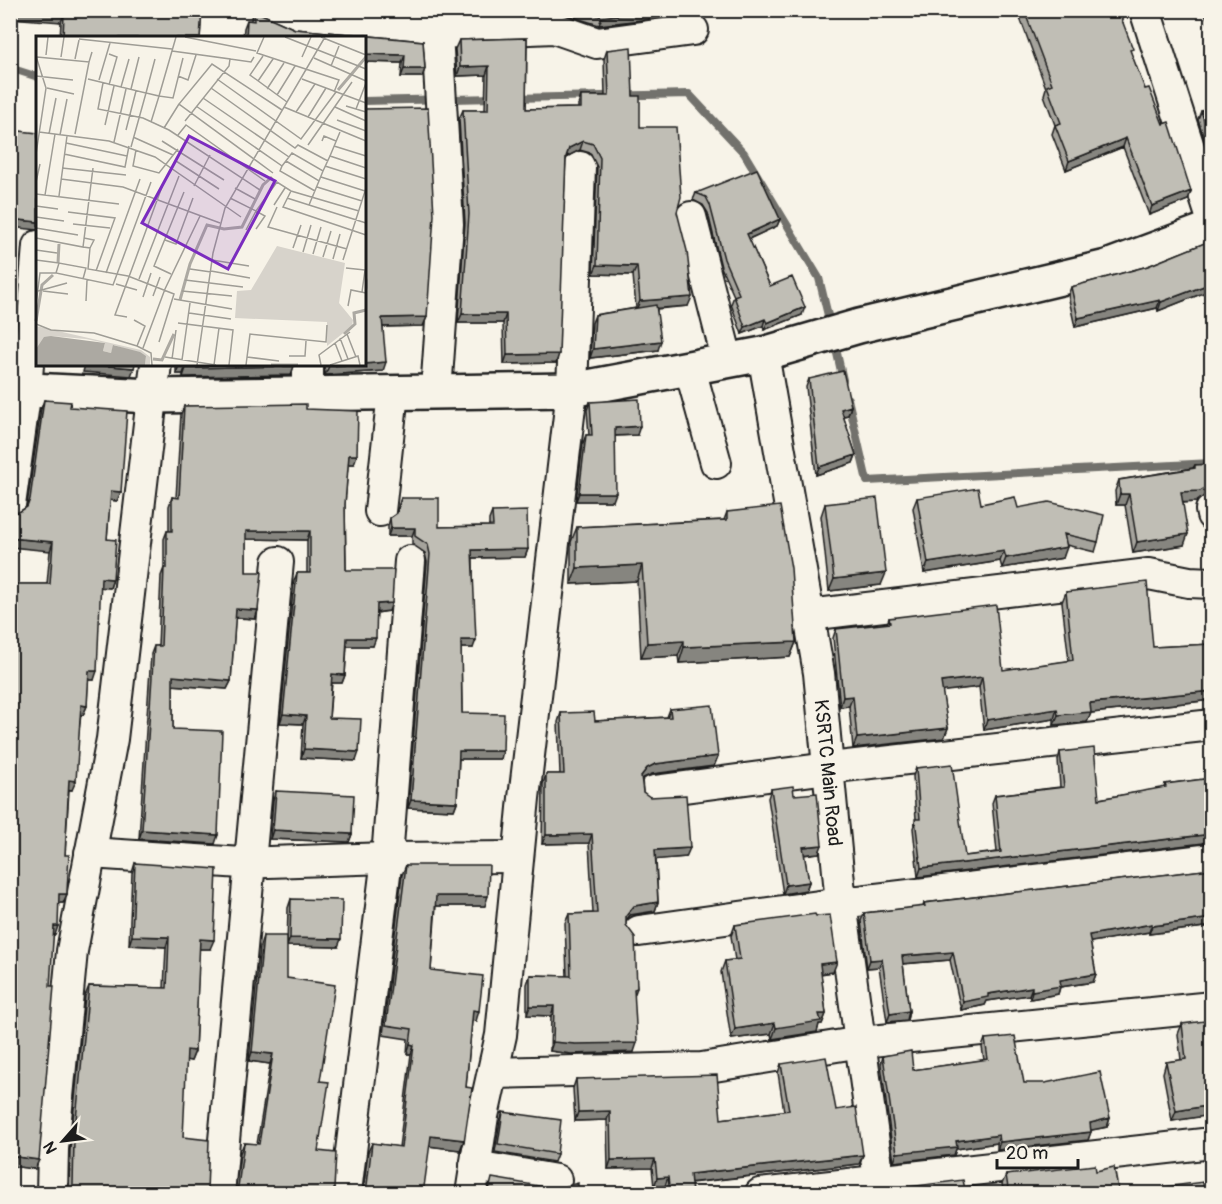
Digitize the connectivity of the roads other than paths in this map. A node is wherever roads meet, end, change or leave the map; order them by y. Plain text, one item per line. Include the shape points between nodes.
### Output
1 (269, 10) edge
2 (1145, 10) edge
3 (437, 22) edge
4 (693, 30) dead end
5 (580, 167) dead end
6 (691, 217) dead end
7 (1212, 219) edge
8 (1212, 228) edge
9 (36, 260) edge
10 (763, 354) junction
11 (727, 359) junction
12 (156, 366) edge
13 (690, 369) junction
14 (308, 380) edge
15 (18, 389) edge
16 (572, 390) junction
17 (436, 392) junction
18 (393, 393) junction
19 (152, 396) junction
20 (716, 463) dead end
21 (10, 505) edge
22 (1211, 510) edge
23 (380, 511) dead end
24 (1212, 515) edge
25 (410, 561) dead end
26 (278, 562) dead end
27 (1212, 583) edge
28 (809, 615) junction
29 (1212, 724) edge
30 (828, 768) junction
31 (654, 791) dead end
32 (90, 853) junction
33 (518, 857) junction
34 (387, 858) junction
35 (1212, 859) edge
36 (252, 862) junction
37 (841, 903) junction
38 (639, 931) dead end
39 (1212, 1007) edge
40 (861, 1042) junction
41 (495, 1073) junction
42 (1212, 1143) edge
43 (473, 1180) edge
44 (556, 1180) dead end
45 (880, 1188) edge
46 (346, 1192) dead end
47 (52, 1194) edge
48 (219, 1194) edge
49 (760, 1194) edge

1 - 3 street via 298,21
2 - 7 street
3 - 4 street via 554,28 597,43
3 - 17 street via 448,224
5 - 16 street
6 - 11 street
8 - 10 street via 1107,267 859,326
9 - 15 street
10 - 11 street
10 - 28 street, KSRTC Main Road
11 - 13 street
12 - 19 street
13 - 16 street
13 - 20 street
14 - 18 street
14 - 19 street
15 - 19 street
15 - 21 street
16 - 17 street
16 - 33 street
17 - 18 street
18 - 23 street
19 - 32 street via 112,739
22 - 24 street
25 - 34 street
26 - 36 street
27 - 28 street via 1149,574
28 - 30 street, KSRTC Main Road
29 - 30 street
30 - 31 street
30 - 37 street, KSRTC Main Road
32 - 36 street
32 - 47 street via 72,951
33 - 34 street
33 - 41 street
34 - 36 street
34 - 46 street
35 - 37 street
36 - 48 street
37 - 38 street
37 - 40 street, KSRTC Main Road
39 - 40 street
40 - 41 street via 702,1068
40 - 45 street, KSRTC Main Road
41 - 43 street via 483,1116
42 - 45 street
43 - 44 street
45 - 49 street

